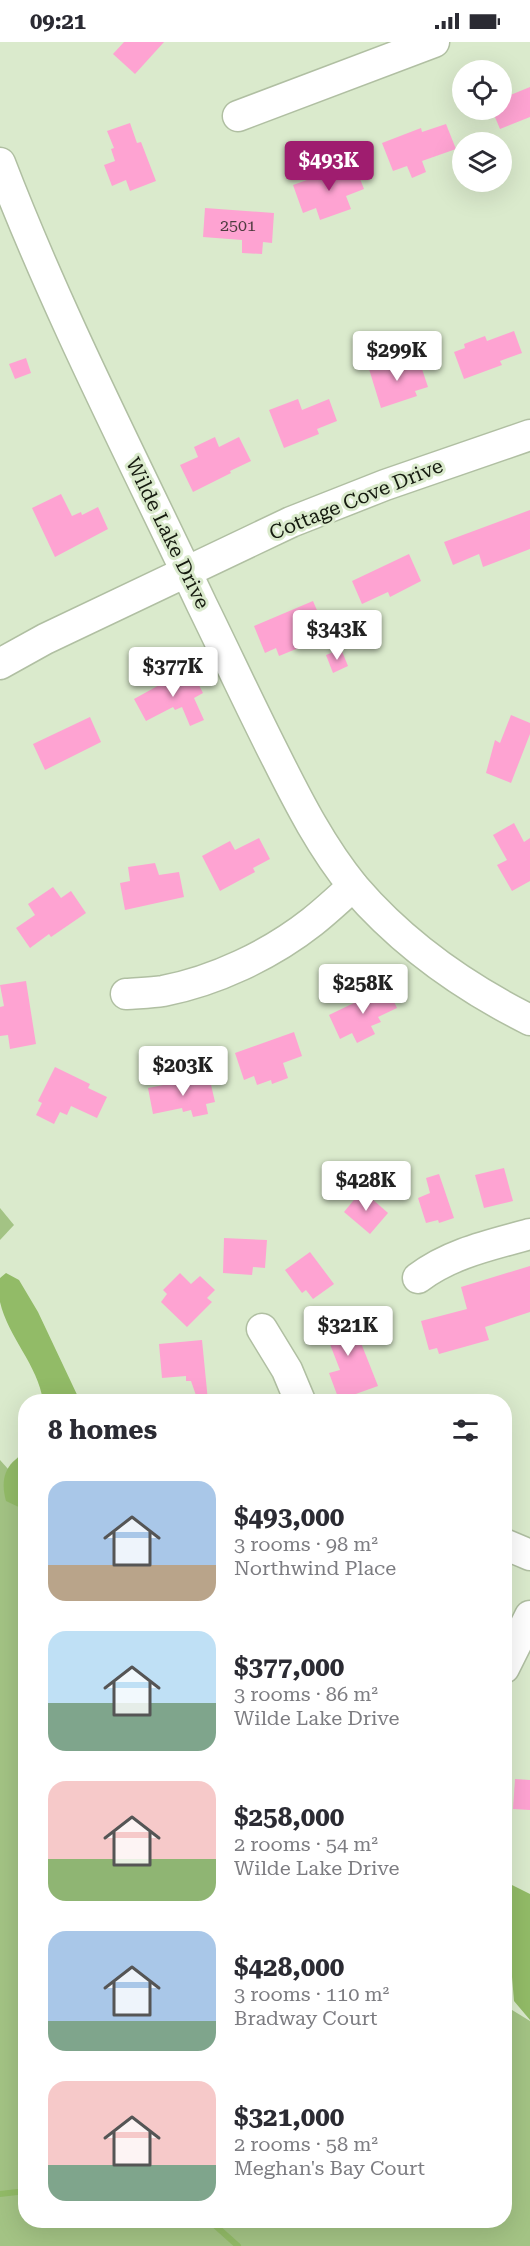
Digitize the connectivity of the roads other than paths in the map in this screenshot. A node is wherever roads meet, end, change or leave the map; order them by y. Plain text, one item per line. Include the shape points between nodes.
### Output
1 (434, 42) edge
2 (238, 116) dead end
3 (0, 164) edge
4 (7, 200) edge
5 (530, 435) edge
6 (186, 572) junction
7 (0, 663) edge
8 (353, 886) junction
9 (126, 994) dead end
10 (530, 1020) edge
11 (530, 1234) edge
12 (418, 1278) dead end
13 (262, 1329) dead end
14 (297, 1394) edge
15 (512, 1547) edge
16 (530, 1555) edge
17 (530, 1616) edge
18 (512, 1652) edge

1 - 2 street
3 - 4 street, Wilde Lake Drive
4 - 6 street, Wilde Lake Drive
5 - 6 street, Cottage Cove Drive via 291,522
6 - 7 street, Cottage Cove Drive
6 - 8 street, Wilde Lake Drive via 305,814
8 - 9 street via 311,923 234,968 162,991
8 - 10 street, Wilde Lake Drive via 440,966 489,999
11 - 12 street via 460,1254
13 - 14 street
15 - 16 street
17 - 18 street

